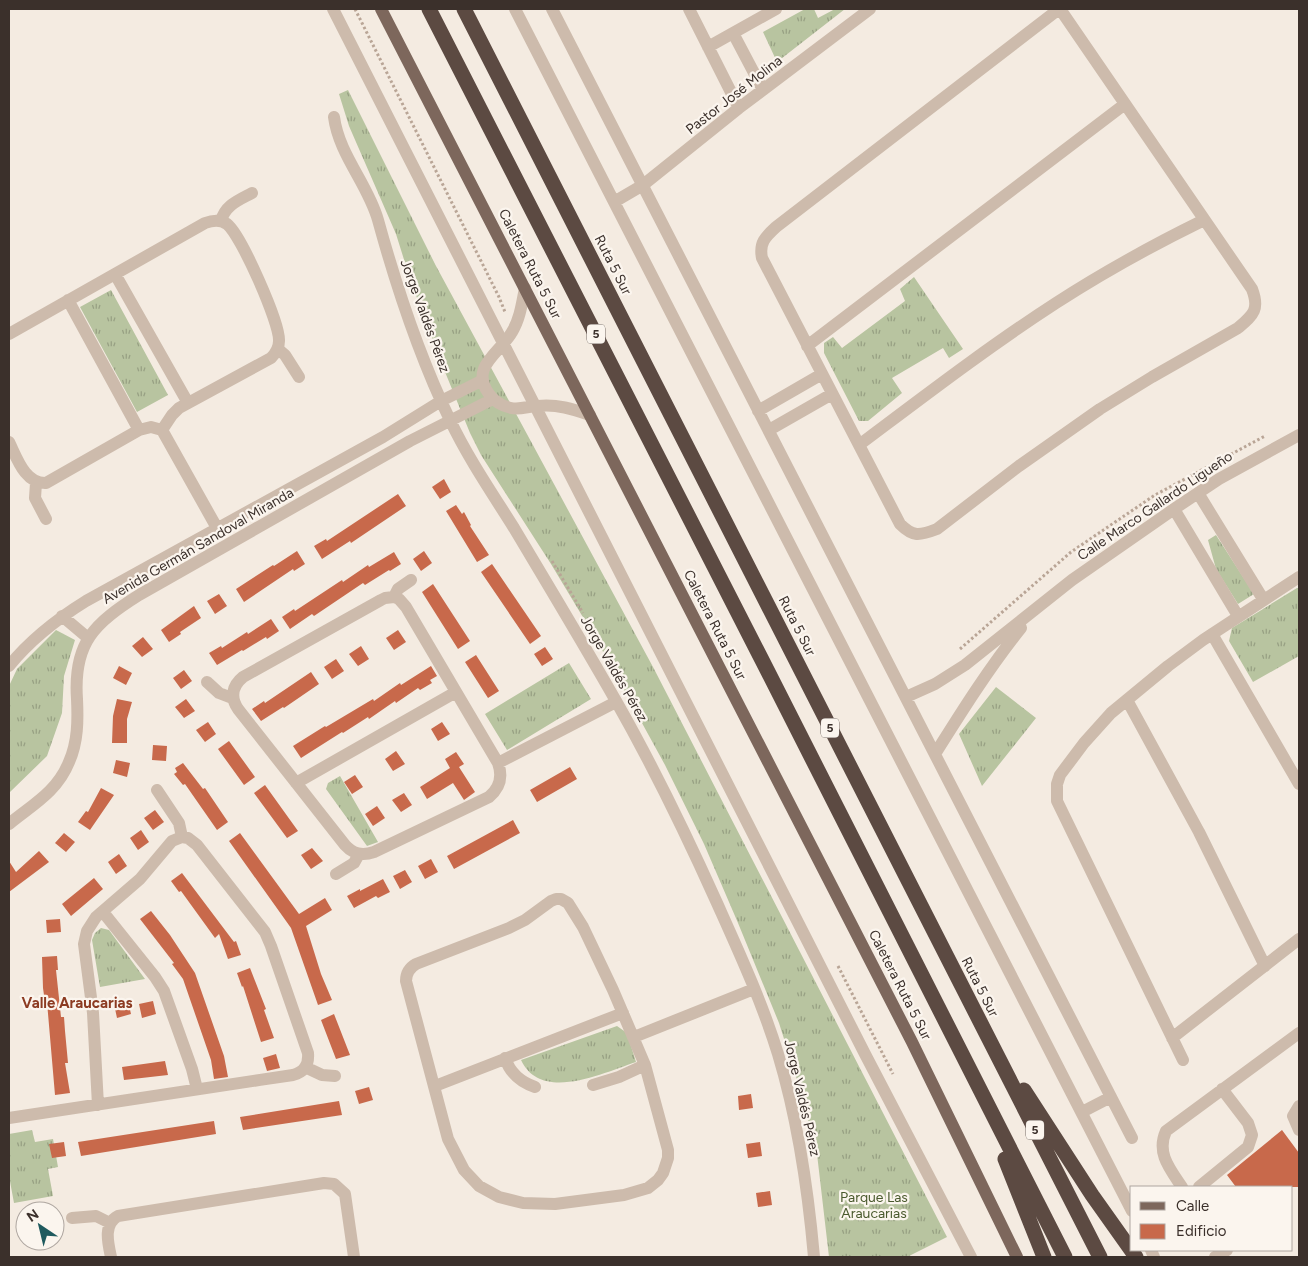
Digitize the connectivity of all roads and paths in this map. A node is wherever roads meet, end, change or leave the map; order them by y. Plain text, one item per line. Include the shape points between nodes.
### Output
1 (333, 9) edge
2 (355, 9) edge
3 (381, 9) edge
4 (430, 9) edge
5 (464, 9) edge
6 (515, 9) edge
7 (552, 9) edge
8 (689, 9) edge
9 (776, 9) edge
10 (870, 9) edge
11 (1060, 9) edge
12 (733, 33) junction
13 (708, 47) junction
14 (763, 90) junction
15 (1125, 104) junction
16 (740, 108) junction
17 (334, 117) dead end
18 (643, 185) junction
19 (252, 193) dead end
20 (614, 202) junction
21 (1204, 220) junction
22 (222, 221) junction
23 (115, 274) junction
24 (526, 288) junction
25 (68, 300) junction
26 (512, 333) junction
27 (9, 334) edge
28 (503, 344) junction
29 (807, 346) junction
30 (278, 349) junction
31 (822, 374) junction
32 (299, 378) dead end
33 (483, 380) junction
34 (832, 394) junction
35 (493, 400) junction
36 (441, 401) junction
37 (188, 403) junction
38 (535, 406) junction
39 (758, 410) junction
40 (590, 415) junction
41 (450, 421) junction
42 (139, 430) junction
43 (162, 430) junction
44 (769, 430) junction
45 (1299, 435) edge
46 (9, 442) edge
47 (859, 445) junction
48 (306, 479) junction
49 (36, 483) junction
50 (1198, 493) junction
51 (315, 495) junction
52 (1174, 509) junction
53 (46, 519) dead end
54 (217, 528) junction
55 (1299, 577) edge
56 (411, 580) dead end
57 (394, 597) junction
58 (1264, 599) junction
59 (1034, 611) junction
60 (62, 616) junction
61 (1238, 616) junction
62 (1212, 634) junction
63 (88, 638) junction
64 (9, 666) edge
65 (207, 682) dead end
66 (456, 692) junction
67 (232, 698) junction
68 (906, 698) junction
69 (1127, 700) junction
70 (616, 702) junction
71 (935, 754) junction
72 (498, 763) junction
73 (296, 783) junction
74 (1299, 784) edge
75 (156, 790) dead end
76 (9, 824) edge
77 (182, 837) junction
78 (359, 854) junction
79 (336, 874) dead end
80 (103, 912) junction
81 (1299, 939) edge
82 (836, 964) dead end
83 (1265, 966) junction
84 (754, 989) junction
85 (970, 1003) junction
86 (623, 1013) junction
87 (1299, 1033) edge
88 (634, 1037) junction
89 (1172, 1038) junction
90 (505, 1058) junction
91 (1183, 1060) dead end
92 (645, 1065) junction
93 (305, 1067) junction
94 (335, 1076) dead end
95 (894, 1076) dead end
96 (593, 1085) dead end
97 (435, 1086) junction
98 (535, 1087) dead end
99 (978, 1088) junction
100 (197, 1089) junction
101 (1222, 1089) junction
102 (1111, 1096) junction
103 (98, 1105) junction
104 (1299, 1106) edge
105 (1082, 1112) junction
106 (9, 1118) edge
107 (1299, 1130) edge
108 (1132, 1138) dead end
109 (1181, 1186) edge
110 (1200, 1186) edge
111 (1130, 1207) edge
112 (72, 1218) dead end
113 (110, 1223) junction
114 (1130, 1249) edge
115 (111, 1257) edge
116 (354, 1257) edge
117 (814, 1257) edge
118 (971, 1257) edge
119 (1017, 1257) edge
120 (1044, 1257) edge
121 (1065, 1257) edge
122 (1100, 1257) edge

1 - 28 street
2 - 26 path via 500,297
3 - 24 main road, Caletera Ruta 5 Sur
4 - 99 highway, 5
5 - 85 highway, Ruta 5 Sur / 5
6 - 20 street
7 - 18 street
8 - 13 street
9 - 12 street
10 - 14 street, Pastor José Molina
11 - 15 street
11 - 29 street via 767,235 760,249 762,258
12 - 13 street
12 - 14 street
13 - 16 street
14 - 16 street, Pastor José Molina
15 - 21 street
15 - 29 street
16 - 18 street, Pastor José Molina
17 - 36 street, Jorge Valdés Pérez via 339,139 374,209 408,321
18 - 20 street, Pastor José Molina
18 - 39 street
19 - 22 street via 230,205
20 - 105 street
21 - 47 street via 1118,265 1054,304
21 - 47 street via 1252,290 1256,308 1250,317 1238,328 1152,377 1050,444 937,529 915,534 900,524
22 - 23 street via 205,223
22 - 30 street via 231,227 259,281 280,338
23 - 25 street
23 - 37 street
24 - 26 street
24 - 40 main road, Caletera Ruta 5 Sur
25 - 27 street
25 - 42 street
26 - 28 street
28 - 33 street via 488,360 482,373
28 - 38 street
29 - 31 street
30 - 32 street
30 - 37 street via 271,358
31 - 34 street
31 - 39 street
33 - 35 street
33 - 36 street, Avenida Germán Sandoval Miranda
34 - 44 street
34 - 47 street
35 - 38 street via 506,407
35 - 41 street, Avenida Germán Sandoval Miranda
36 - 41 street, Jorge Valdés Pérez
36 - 48 street, Avenida Germán Sandoval Miranda
37 - 43 street via 172,415
38 - 40 street via 560,406
38 - 118 street
39 - 44 street
40 - 119 main road, Caletera Ruta 5 Sur via 912,1042
41 - 51 street, Avenida Germán Sandoval Miranda
41 - 70 street, Jorge Valdés Pérez
42 - 43 street
42 - 49 street via 50,482
43 - 54 street
44 - 68 street
45 - 50 street, Calle Marco Gallardo Ligueño
46 - 49 street via 28,477
48 - 51 street
48 - 54 street, Avenida Germán Sandoval Miranda
49 - 53 street via 35,498
50 - 52 street, Calle Marco Gallardo Ligueño
50 - 58 street
51 - 63 street, Avenida Germán Sandoval Miranda via 123,605 100,622
52 - 59 street, Calle Marco Gallardo Ligueño via 1072,580
52 - 61 street
54 - 60 street, Avenida Germán Sandoval Miranda
55 - 58 street
56 - 57 street via 398,589
57 - 66 street via 406,607
57 - 67 street via 381,600 244,677 235,686
58 - 61 street
59 - 68 street, Calle Marco Gallardo Ligueño via 965,665
59 - 71 street, Calle Marco Gallardo Ligueño via 999,656
60 - 63 street
60 - 64 street, Avenida Germán Sandoval Miranda via 25,647
61 - 62 street
62 - 69 street
62 - 74 street
63 - 76 street, Avenida Germán Sandoval Miranda via 78,666 77,730 69,764 49,793
65 - 67 street via 219,693
66 - 72 street
66 - 73 street
67 - 73 street
68 - 71 street
69 - 83 street via 1199,832
69 - 89 street via 1097,728 1060,775 1057,802
70 - 72 street
70 - 84 street, Jorge Valdés Pérez via 689,843
71 - 102 street
72 - 78 street via 500,782 489,797 374,852
73 - 78 street via 346,845
75 - 77 street via 180,823
77 - 80 street via 172,841 140,879
77 - 93 street via 197,845 265,932 308,1053
78 - 79 street via 354,863
80 - 100 street via 164,991
80 - 103 street via 91,924 84,944 93,1013
81 - 83 street
82 - 95 path
83 - 89 street
84 - 88 street
84 - 117 street, Jorge Valdés Pérez via 778,1055 790,1101 808,1198
85 - 114 highway via 1092,1195
85 - 122 highway, Ruta 5 Sur / 5
86 - 88 street
86 - 90 street
86 - 97 street via 575,913 564,901 556,899 509,928 408,970 406,981
87 - 101 street
88 - 92 street
89 - 91 street
90 - 97 street
90 - 98 street via 515,1075
92 - 96 street via 619,1078
92 - 97 street via 668,1150 663,1173 654,1185 641,1190 554,1204 523,1203 499,1196 471,1179 448,1139
93 - 94 street via 322,1075
93 - 100 street via 292,1075
99 - 120 highway
99 - 121 highway, 5
100 - 103 street
101 - 109 street via 1166,1130 1162,1138 1162,1153
101 - 110 street via 1248,1123 1252,1135 1248,1147
102 - 105 street
102 - 108 street
103 - 106 street
104 - 107 street via 1293,1116
105 - 111 street
112 - 113 street via 96,1216
113 - 115 street
113 - 116 street via 123,1214 329,1183 342,1190 347,1199

